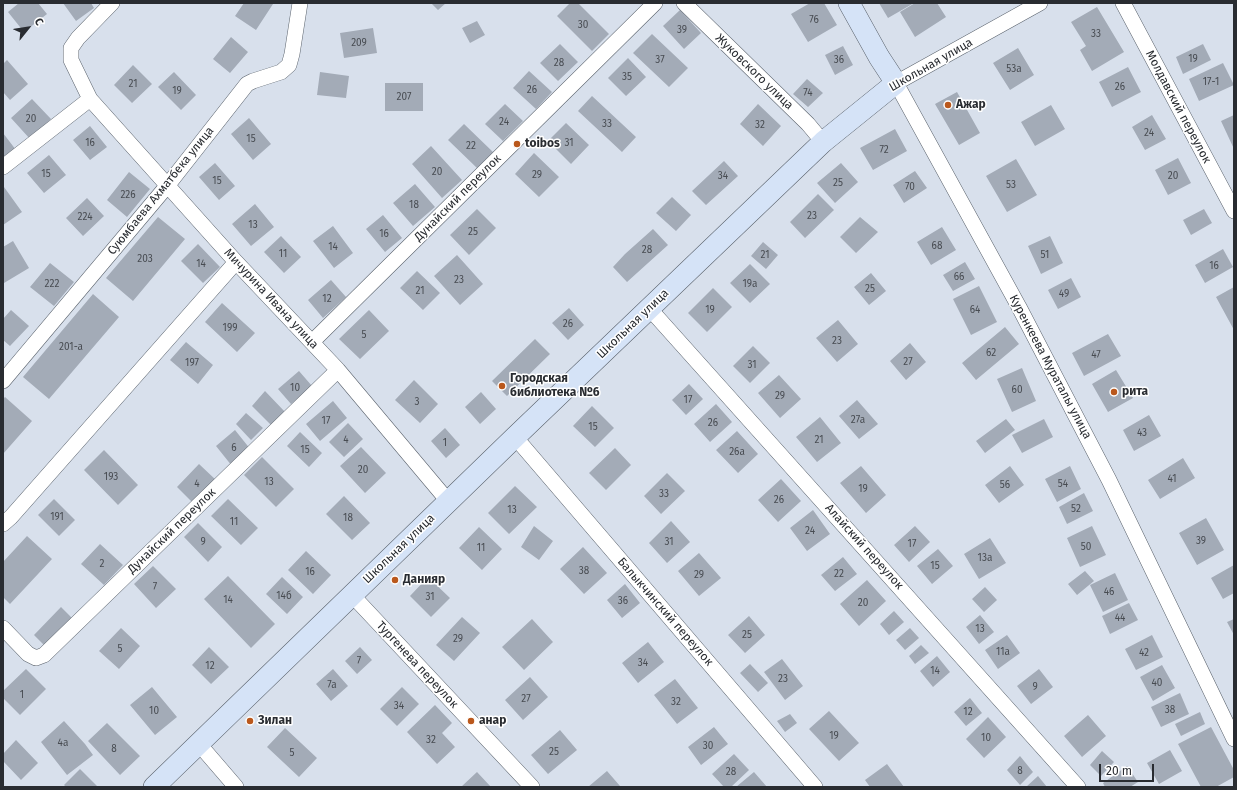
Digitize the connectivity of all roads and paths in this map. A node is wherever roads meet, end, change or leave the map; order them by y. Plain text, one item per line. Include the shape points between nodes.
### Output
1 (112, 3) edge
2 (300, 3) edge
3 (656, 3) edge
4 (684, 3) edge
5 (849, 3) edge
6 (1040, 3) edge
7 (1123, 3) edge
8 (896, 83) junction
9 (90, 99) junction
10 (823, 142) junction
11 (3, 167) edge
12 (167, 186) junction
13 (1234, 211) edge
14 (236, 262) junction
15 (649, 308) junction
16 (312, 342) junction
17 (338, 370) junction
18 (3, 381) edge
19 (514, 437) junction
20 (448, 501) junction
21 (6, 517) edge
22 (352, 595) junction
23 (3, 628) edge
24 (1234, 739) edge
25 (199, 744) junction
26 (154, 787) edge
27 (236, 787) edge
28 (532, 787) edge
29 (815, 787) edge
30 (1078, 787) edge

1 - 9 street via 71,48 71,60
2 - 12 street, Суюмбаева Ахматбека улица via 288,65 281,72 247,84
3 - 16 street, Дунайский переулок
4 - 10 street, Жуковского улица via 808,124
5 - 8 street, Куренкеева Мураталы улица
6 - 8 street, Школьная улица
7 - 13 street, Молдавский переулок
8 - 10 street, Школьная улица
8 - 24 street, Куренкеева Мураталы улица via 1019,307 1109,480
9 - 11 street
9 - 12 street, Мичурина Ивана улица
10 - 15 street, Школьная улица
12 - 14 street, Мичурина Ивана улица
12 - 18 street, Суюмбаева Ахматбека улица
14 - 16 street, Мичурина Ивана улица
14 - 21 street
15 - 19 street, Школьная улица
15 - 30 street, Алайский переулок
16 - 17 street, Мичурина Ивана улица
17 - 20 street, Мичурина Ивана улица
17 - 23 street, Дунайский переулок via 44,655 36,658 28,654
19 - 20 street, Школьная улица
19 - 29 street, Балыкчинский переулок
20 - 22 street, Школьная улица
22 - 25 street, Школьная улица
22 - 28 street, Тургенева переулок
25 - 26 street, Школьная улица
25 - 27 street

